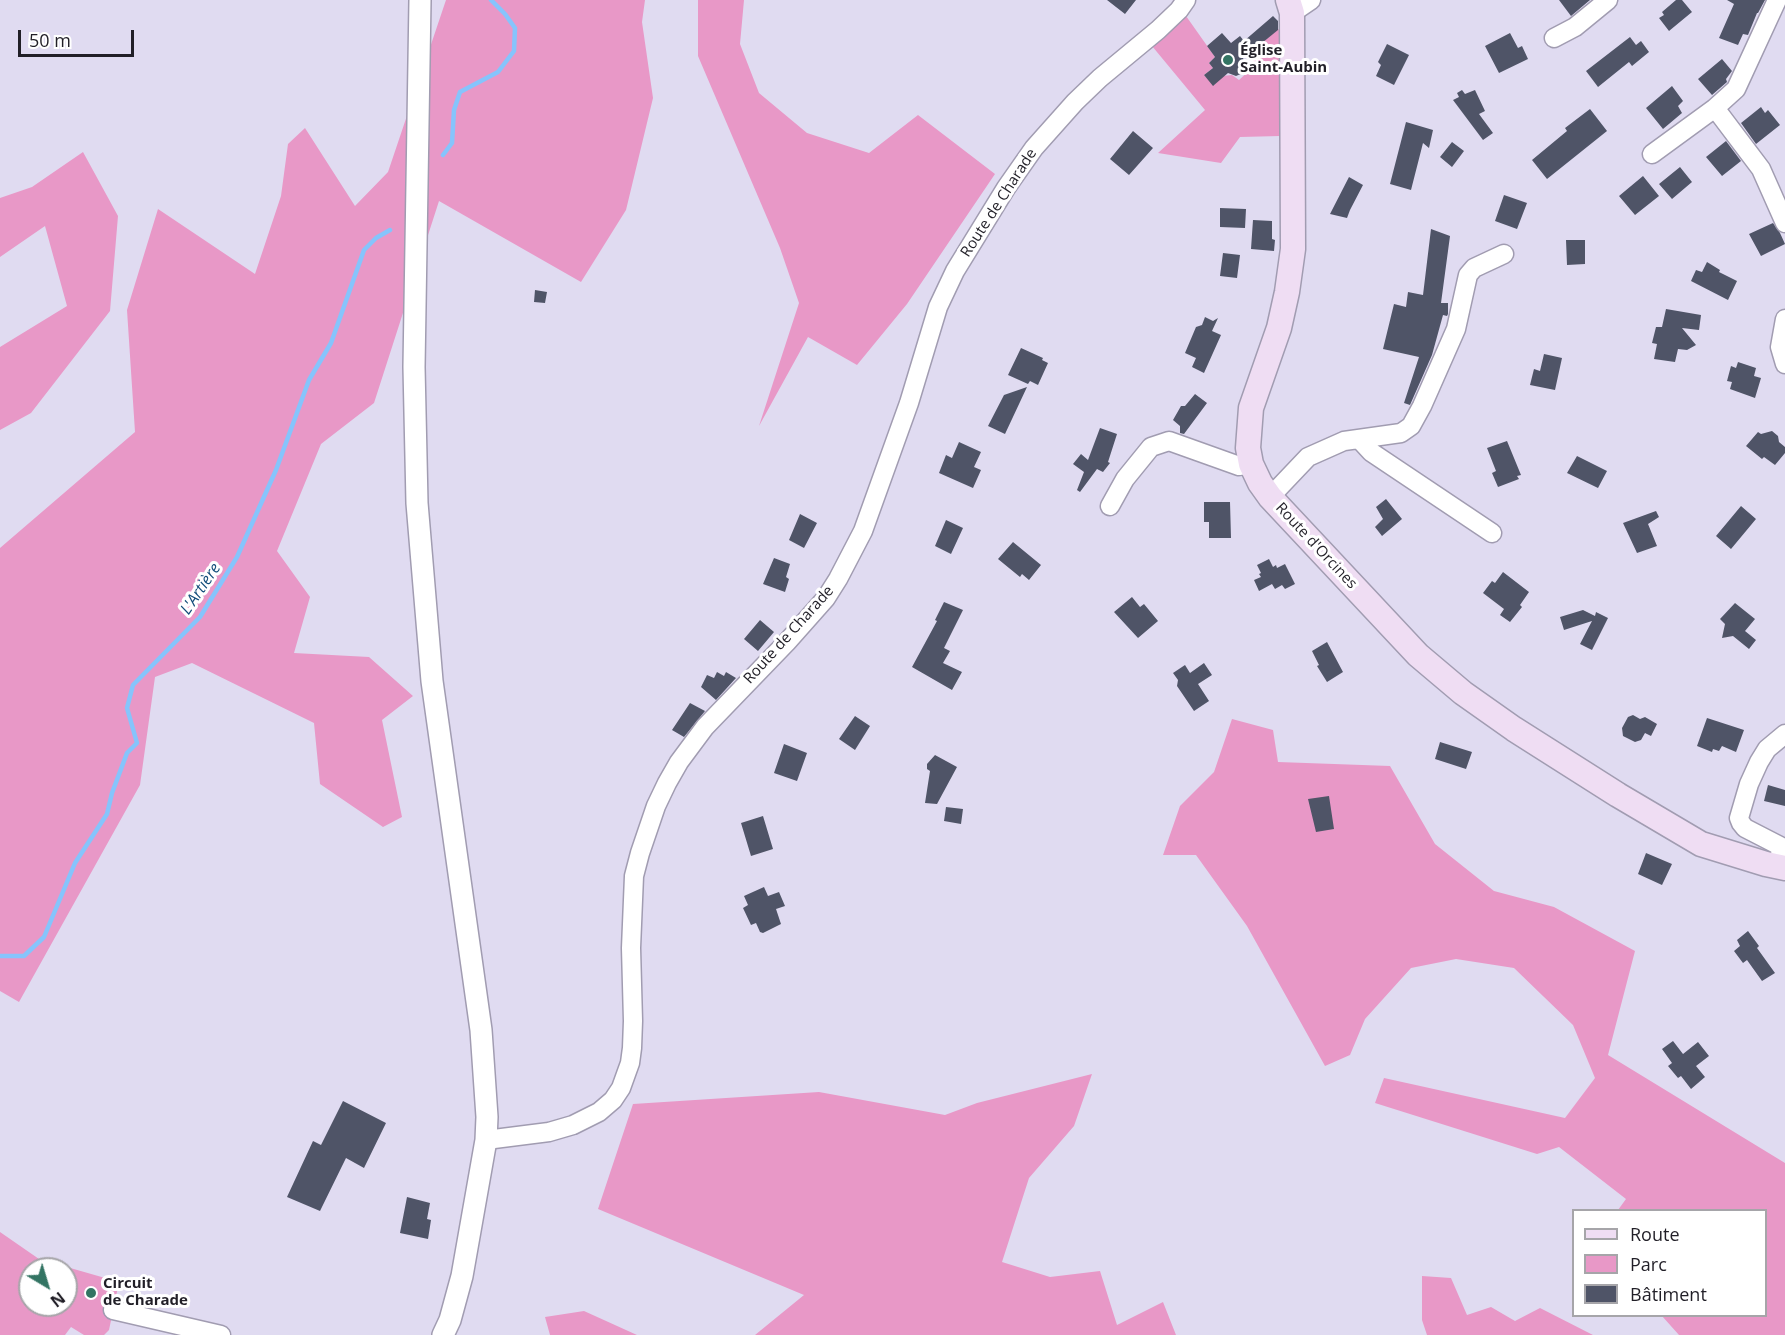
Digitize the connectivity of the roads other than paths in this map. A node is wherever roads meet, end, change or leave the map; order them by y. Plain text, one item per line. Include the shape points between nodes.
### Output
1 (420, 0) edge
2 (1186, 0) edge
3 (1608, 0) edge
4 (1777, 0) edge
5 (1297, 4) edge
6 (1554, 38) dead end
7 (1715, 108) junction
8 (1652, 154) dead end
9 (1785, 223) edge
10 (1504, 254) dead end
11 (1785, 320) edge
12 (1785, 364) edge
13 (1359, 439) junction
14 (1251, 464) junction
15 (1270, 497) junction
16 (1110, 506) dead end
17 (1492, 533) dead end
18 (1785, 734) edge
19 (1783, 867) edge
20 (486, 1140) junction
21 (113, 1310) dead end
22 (221, 1335) edge
23 (444, 1335) edge

1 - 20 street via 414,367 417,515 432,681 481,1030
2 - 20 street, Route de Charade via 1158,30 1075,102 1005,188 938,307 863,531 838,579 787,642 705,727 667,783 634,876 632,1039 630,1063 621,1088 599,1112 573,1125
3 - 6 street via 1575,27
4 - 7 street via 1742,79
5 - 14 main road, Route d'Orcines via 1293,249 1279,328 1251,408
7 - 8 street
7 - 9 street via 1761,169
10 - 13 street via 1474,268 1468,275 1456,329 1411,426 1401,433
11 - 12 street via 1780,347
13 - 15 street via 1344,441 1308,457
13 - 17 street via 1371,452
14 - 15 main road, Route d'Orcines
14 - 16 street via 1239,466 1169,441 1151,447 1125,479
15 - 19 main road, Route d'Orcines via 1418,655 1464,693 1561,759 1701,844
18 - 19 street via 1759,762 1740,818 1740,823 1754,834 1780,846
20 - 23 street via 462,1276
21 - 22 street

